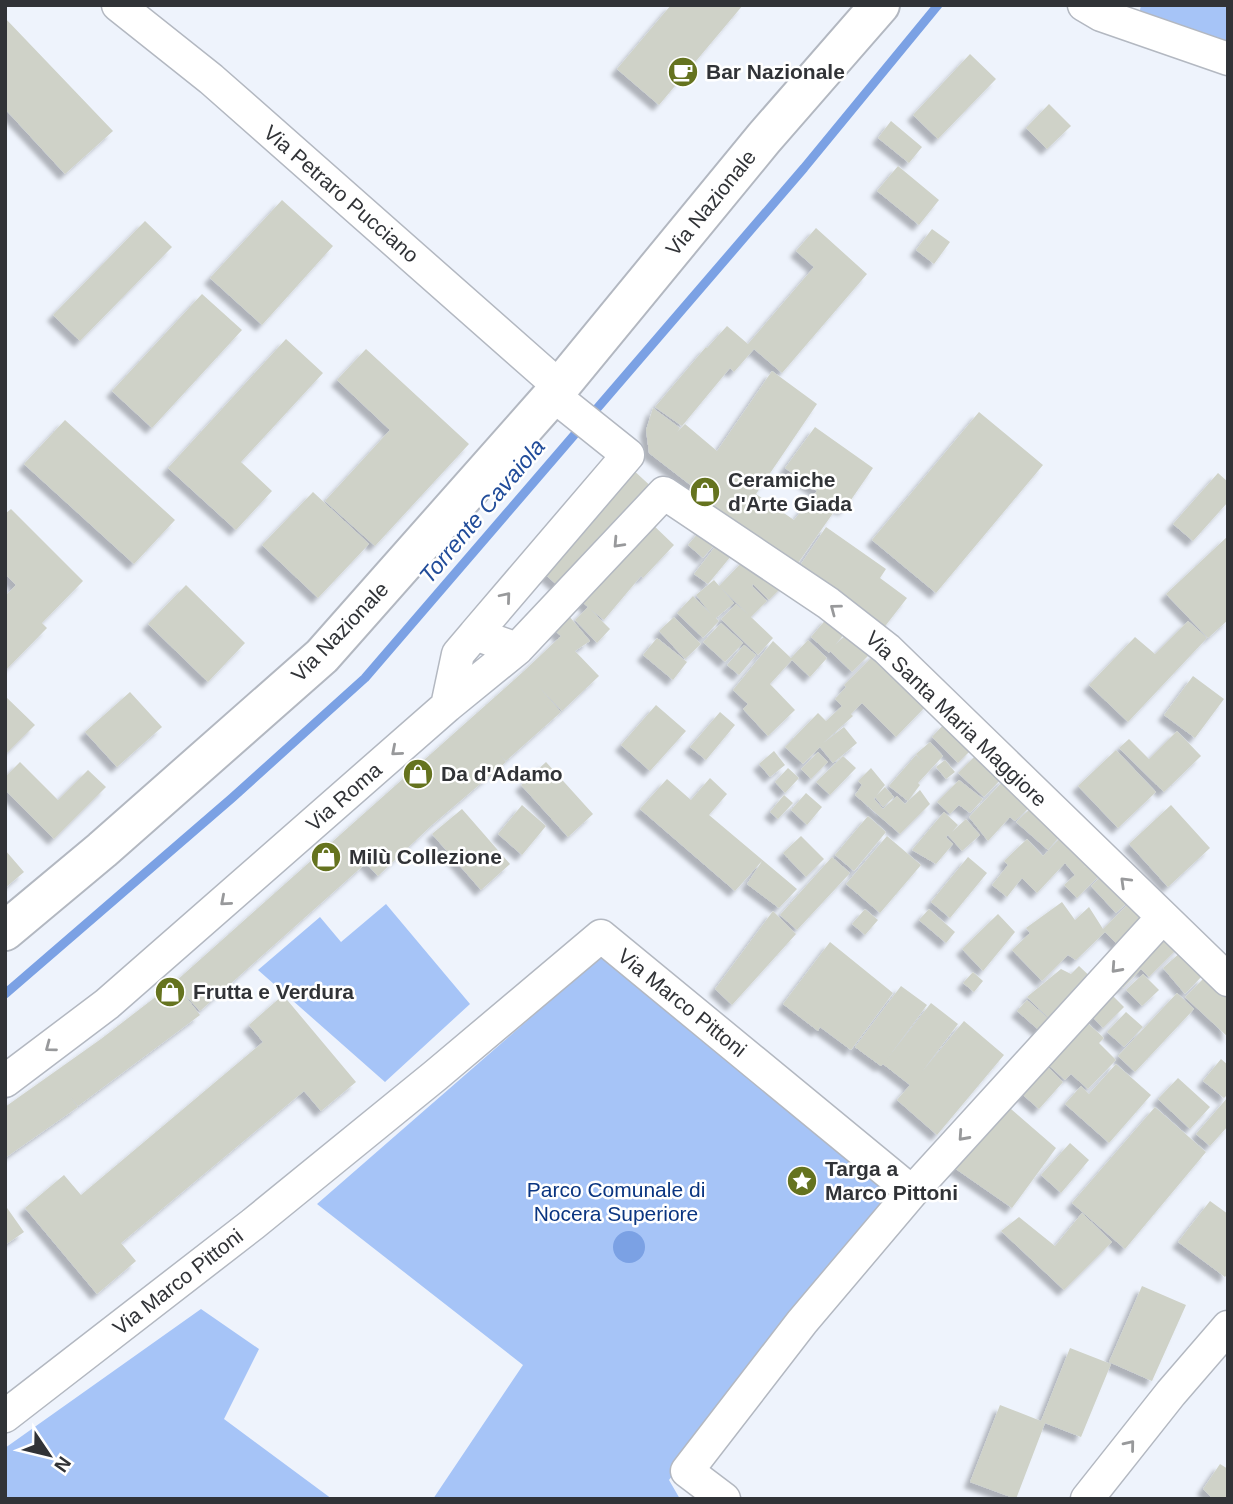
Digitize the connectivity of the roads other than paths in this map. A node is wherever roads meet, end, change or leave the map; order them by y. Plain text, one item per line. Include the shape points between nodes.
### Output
1 (118, 5) edge
2 (880, 5) edge
3 (1084, 5) edge
4 (1228, 59) edge
5 (560, 396) junction
6 (664, 494) joint
7 (475, 634) junction
8 (517, 649) junction
9 (447, 706) junction
10 (1162, 918) junction
11 (5, 931) edge
12 (1228, 980) edge
13 (5, 1081) edge
14 (912, 1192) junction
15 (1228, 1327) edge
16 (5, 1416) edge
17 (724, 1499) edge
18 (1087, 1499) edge

1 - 5 street, Via Petraro Pucciano via 211,79
2 - 5 main road, Via Nazionale via 764,138
3 - 4 street
7 -> 5 street, Via Petraro Pucciano via 628,455
5 - 11 main road, Via Nazionale via 322,656
6 -> 8 street, Via Roma
10 -> 6 street, Via Santa Maria Maggiore via 887,649 828,603
7 - 8 street
7 - 9 street via 458,654
8 - 9 street, Via Roma
9 -> 13 street, Via Roma via 107,1004
10 - 12 street, Via Santa Maria Maggiore
10 -> 14 street
14 - 16 street, Via Marco Pittoni via 601,936 253,1224
14 - 17 street via 802,1322 687,1471
18 -> 15 street

